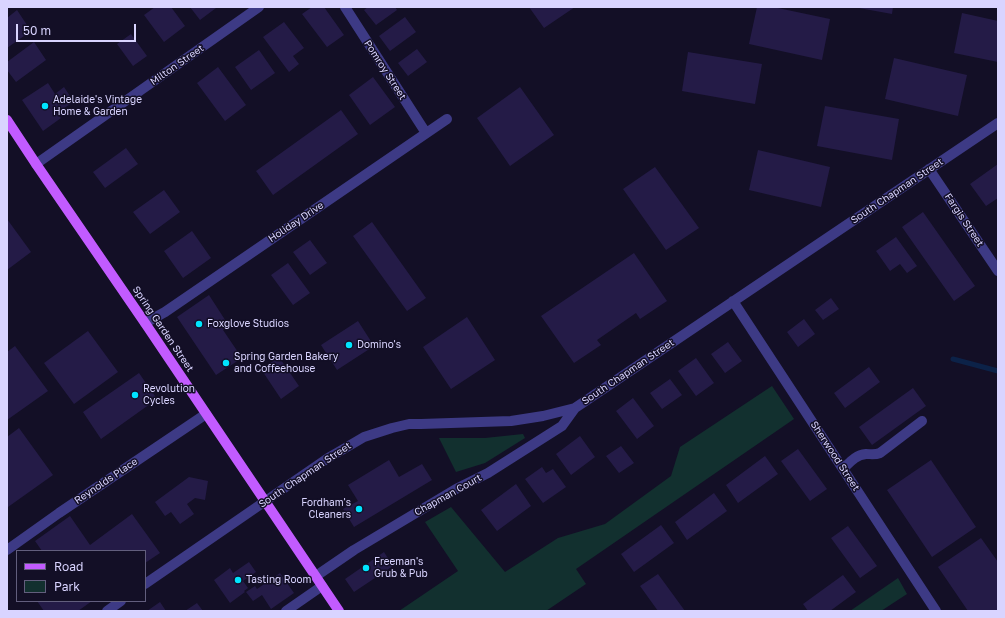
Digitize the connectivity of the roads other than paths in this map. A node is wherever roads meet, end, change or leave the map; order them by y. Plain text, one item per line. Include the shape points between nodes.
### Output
1 (259, 7) edge
2 (345, 7) edge
3 (447, 119) dead end
4 (7, 120) edge
5 (998, 123) edge
6 (426, 133) junction
7 (36, 164) junction
8 (929, 169) junction
9 (998, 271) edge
10 (733, 301) junction
11 (145, 323) junction
12 (576, 408) junction
13 (206, 414) junction
14 (922, 421) dead end
15 (844, 468) junction
16 (265, 502) junction
17 (7, 550) edge
18 (316, 576) junction
19 (146, 583) edge
20 (322, 586) junction
21 (120, 602) edge
22 (107, 611) edge
23 (286, 611) edge
24 (339, 611) edge
25 (936, 611) edge

1 - 7 street, Milton Street
2 - 6 street, Pomroy Street
3 - 6 street, Holiday Drive
4 - 7 main road, Spring Garden Street
5 - 8 street, South Chapman Street
6 - 11 street, Holiday Drive via 171,308
7 - 11 main road, Spring Garden Street
8 - 9 street, Fargis Street
8 - 10 street, South Chapman Street
10 - 12 street, South Chapman Street
10 - 15 street, Sherwood Street
11 - 13 main road, Spring Garden Street
12 - 16 street, South Chapman Street via 511,421 409,424 392,428 347,447
12 - 18 street, Chapman Court via 562,426 488,473 456,489 354,550
13 - 16 main road, Spring Garden Street
13 - 17 street, Reynolds Place
14 - 15 street via 880,453 854,458
15 - 25 street, Sherwood Street
16 - 18 main road, Spring Garden Street
16 - 19 street, South Chapman Street
18 - 20 main road, Spring Garden Street
20 - 23 street
20 - 24 main road, Spring Garden Street
21 - 22 street

